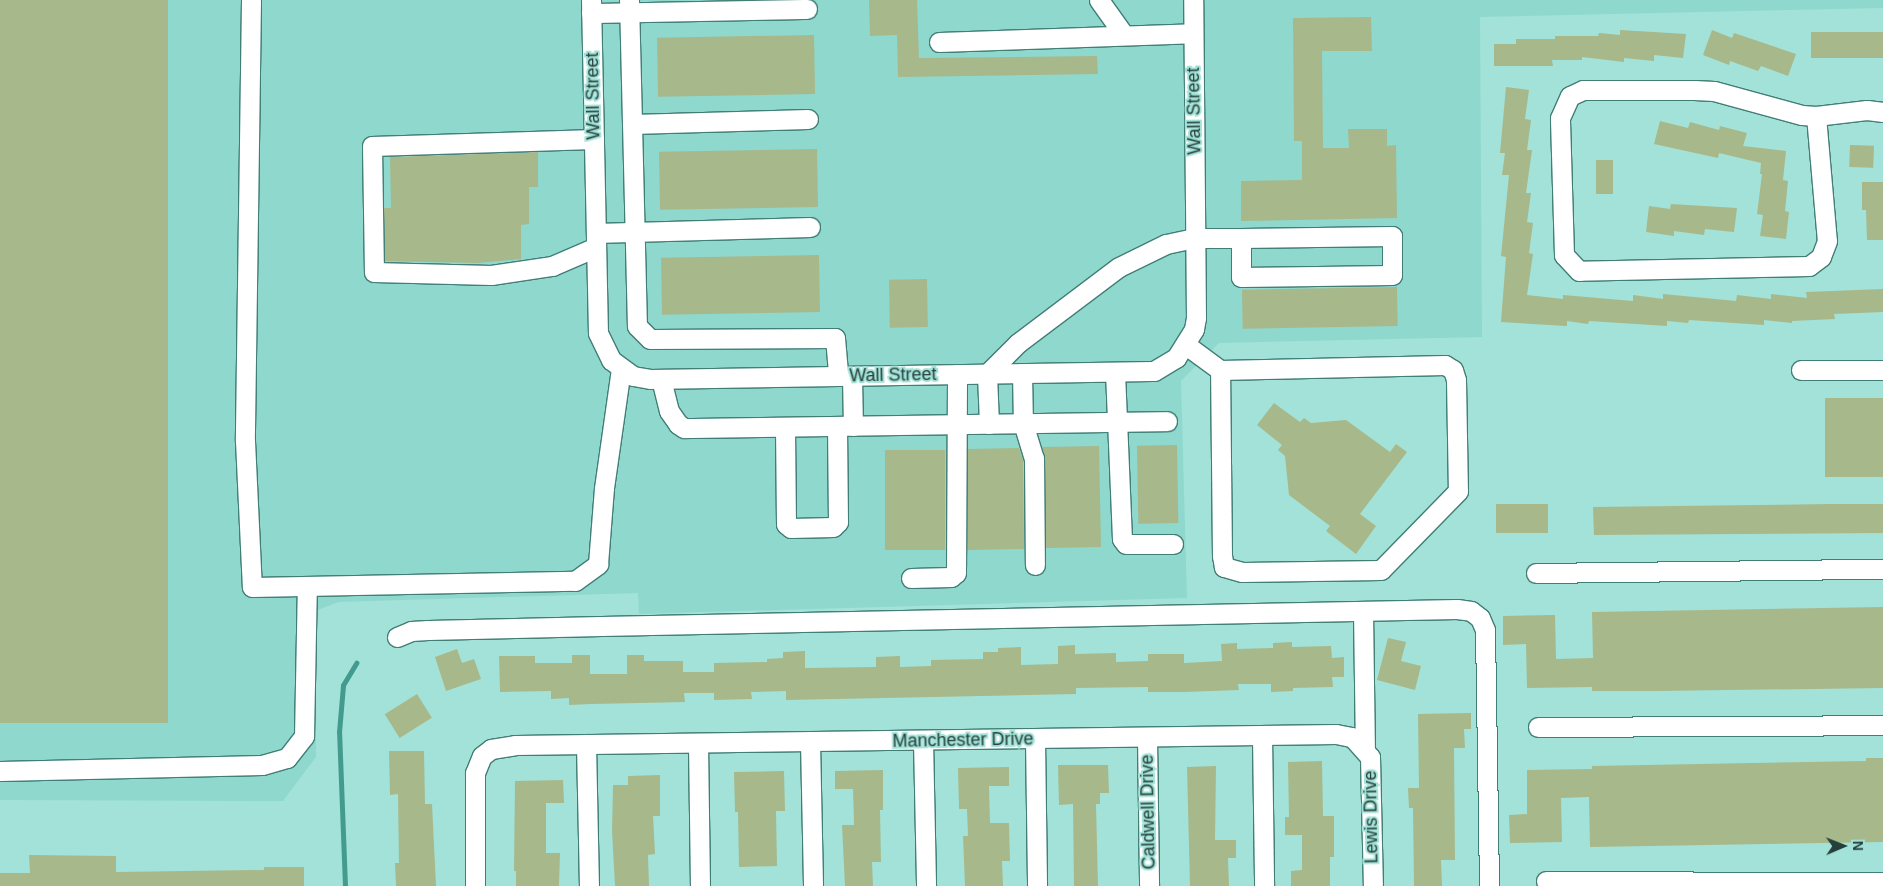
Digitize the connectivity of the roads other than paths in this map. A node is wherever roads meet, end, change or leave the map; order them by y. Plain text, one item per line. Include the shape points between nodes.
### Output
1 (251, 0) edge
2 (1099, 0) edge
3 (1193, 0) edge
4 (591, 6) edge
5 (629, 6) edge
6 (807, 10) dead end
7 (1193, 33) junction
8 (1124, 36) junction
9 (939, 42) dead end
10 (1883, 112) edge
11 (1816, 116) junction
12 (808, 119) dead end
13 (632, 124) junction
14 (594, 139) junction
15 (810, 227) dead end
16 (634, 233) junction
17 (1195, 238) junction
18 (1241, 238) junction
19 (596, 240) junction
20 (1186, 345) junction
21 (621, 368) junction
22 (1220, 370) junction
23 (1801, 370) dead end
24 (1883, 370) edge
25 (1115, 372) junction
26 (1022, 373) junction
27 (957, 374) junction
28 (987, 374) junction
29 (845, 376) junction
30 (661, 379) junction
31 (1167, 421) dead end
32 (1116, 422) junction
33 (1022, 423) junction
34 (956, 424) junction
35 (989, 424) junction
36 (845, 426) junction
37 (785, 428) junction
38 (1173, 544) dead end
39 (1035, 565) dead end
40 (1883, 570) edge
41 (1536, 573) dead end
42 (911, 578) dead end
43 (307, 586) junction
44 (1363, 611) junction
45 (397, 637) dead end
46 (1883, 725) edge
47 (1538, 727) dead end
48 (1262, 735) junction
49 (1147, 737) junction
50 (1035, 739) junction
51 (923, 740) junction
52 (810, 741) junction
53 (698, 742) junction
54 (586, 744) junction
55 (1365, 749) junction
56 (0, 771) edge
57 (1546, 881) dead end
58 (1883, 882) edge
59 (476, 886) edge
60 (589, 886) edge
61 (700, 886) edge
62 (813, 886) edge
63 (926, 886) edge
64 (1037, 886) edge
65 (1149, 886) edge
66 (1264, 886) edge
67 (1373, 886) edge
68 (1489, 886) edge

1 - 43 street via 245,441 252,587
2 - 8 street
3 - 7 street, Wall Street
4 - 5 street
4 - 14 street, Wall Street
5 - 6 street
5 - 13 street
7 - 8 street
7 - 17 street, Wall Street
8 - 9 street
10 - 11 street via 1867,110
11 - 11 street via 1714,91 1583,90 1570,96 1560,118 1564,255 1579,271 1809,266 1821,257 1826,241
12 - 13 street
13 - 16 street
14 - 19 street, Wall Street
14 - 19 street via 372,146 374,272 491,275 552,266
15 - 16 street
16 - 19 street
16 - 29 street via 637,326 650,339 835,338
17 - 18 street
17 - 20 street, Wall Street via 1196,318
17 - 28 street via 1166,244 1119,267 1018,343
18 - 18 street via 1241,276 1392,275 1392,236
19 - 21 street, Wall Street via 598,334 611,360
20 - 22 street
20 - 25 street, Wall Street via 1176,358 1154,371
21 - 30 street, Wall Street via 633,376
21 - 43 street via 604,488 598,564 575,581
22 - 22 street via 1224,567 1242,572 1381,570 1458,491 1456,380 1453,370 1445,365
23 - 24 street
25 - 26 street, Wall Street
25 - 32 street
26 - 28 street, Wall Street
26 - 33 street
27 - 28 street, Wall Street
27 - 29 street, Wall Street
27 - 34 street
28 - 35 street
29 - 30 street, Wall Street
29 - 36 street
30 - 37 street via 669,411 684,428
31 - 32 street
32 - 33 street
32 - 38 street via 1122,539 1126,544
33 - 35 street
33 - 39 street via 1034,458
34 - 35 street
34 - 36 street
34 - 42 street via 956,573 951,577
36 - 37 street
36 - 37 street via 838,522 832,527 791,528 786,524
40 - 41 street
43 - 56 street via 304,736 287,758 262,765
44 - 45 street via 428,630 411,631
44 - 55 street, Lewis Drive
44 - 68 street via 1471,611 1480,618 1486,630
46 - 47 street
48 - 49 street, Manchester Drive
48 - 55 street, Manchester Drive via 1336,734 1352,737
48 - 66 street
49 - 50 street, Manchester Drive
49 - 65 street, Caldwell Drive
50 - 51 street, Manchester Drive
50 - 64 street
51 - 52 street, Manchester Drive
51 - 63 street
52 - 53 street, Manchester Drive
52 - 62 street
53 - 54 street, Manchester Drive
53 - 61 street
54 - 59 street, Manchester Drive via 515,745 491,749 482,756 475,773
54 - 60 street
55 - 67 street, Lewis Drive via 1370,757
57 - 58 street

